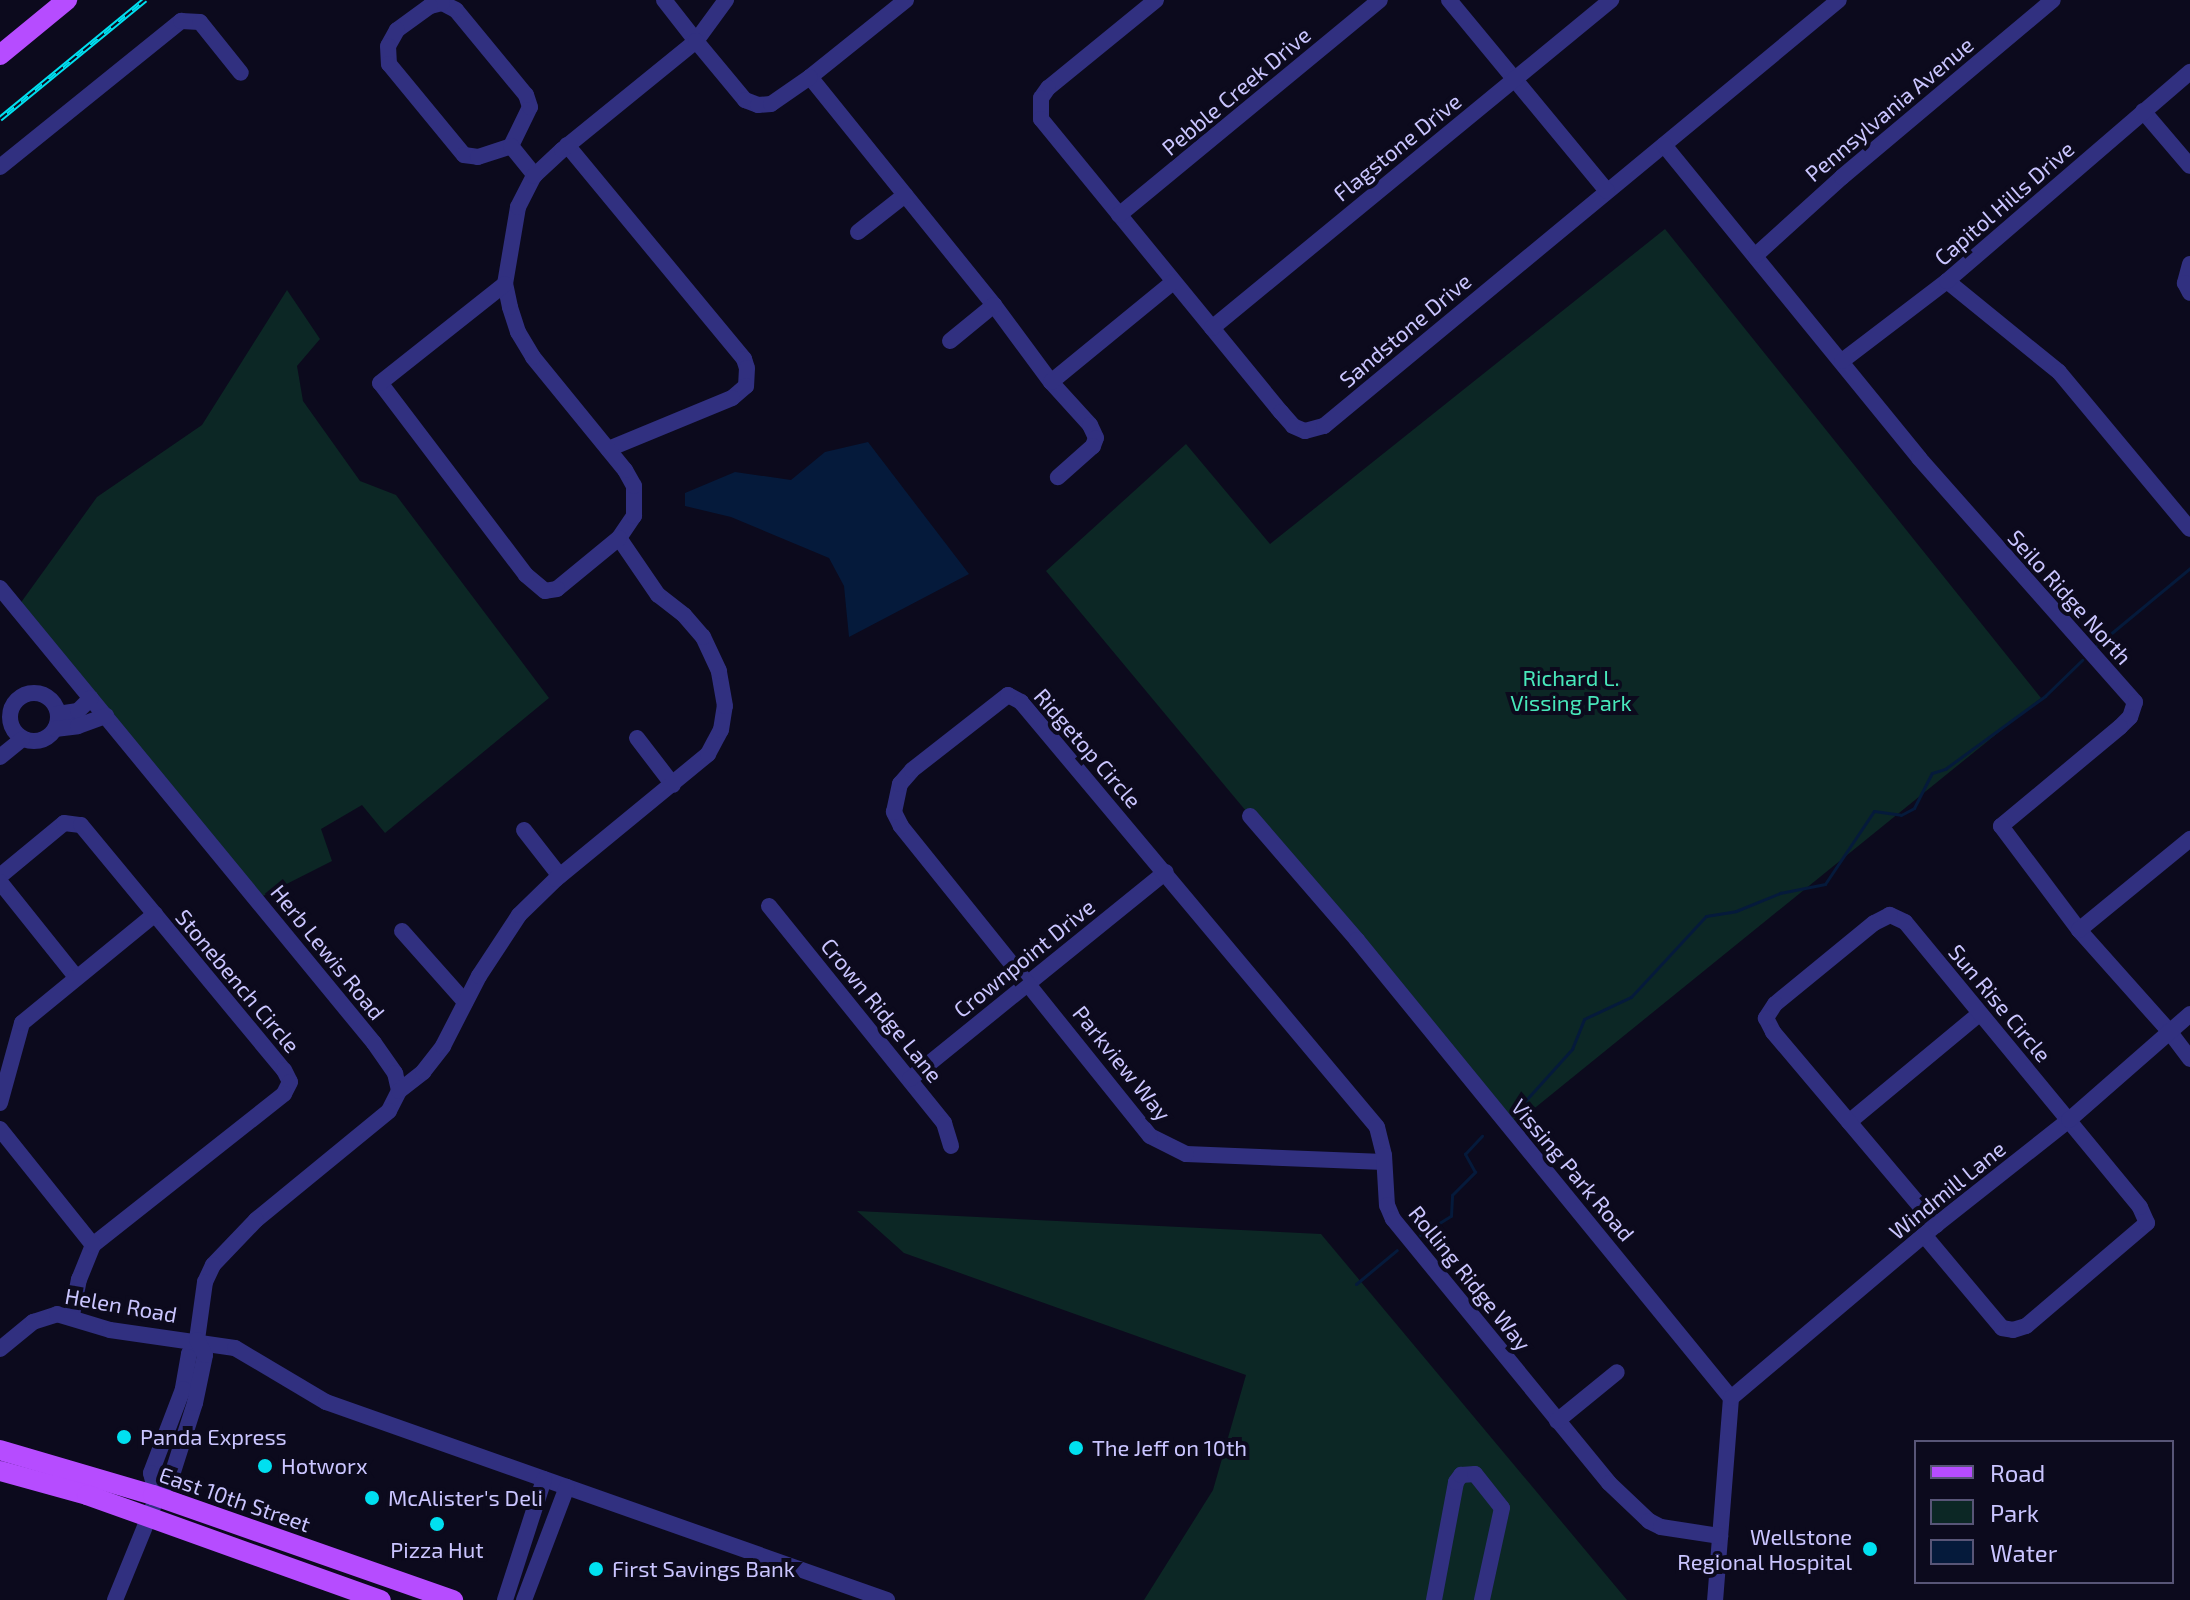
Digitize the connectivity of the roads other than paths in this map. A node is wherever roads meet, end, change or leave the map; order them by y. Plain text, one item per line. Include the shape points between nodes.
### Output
1 (67, 0) edge
2 (664, 0) edge
3 (726, 0) edge
4 (906, 0) edge
5 (1156, 0) edge
6 (1380, 0) edge
7 (1449, 0) edge
8 (1611, 0) edge
9 (1839, 0) edge
10 (2053, 0) edge
11 (696, 41) junction
12 (0, 55) edge
13 (2190, 72) edge
14 (241, 73) dead end
15 (810, 77) junction
16 (1515, 79) junction
17 (2143, 111) junction
18 (567, 145) junction
19 (1664, 145) junction
20 (511, 146) junction
21 (2190, 166) edge
22 (0, 167) edge
23 (535, 176) junction
24 (1607, 191) junction
25 (905, 195) junction
26 (1119, 215) junction
27 (858, 232) dead end
28 (1756, 255) junction
29 (2190, 264) edge
30 (1947, 281) junction
31 (1173, 282) junction
32 (505, 284) junction
33 (2190, 293) edge
34 (994, 305) junction
35 (1212, 328) junction
36 (950, 341) dead end
37 (1842, 361) junction
38 (1051, 382) junction
39 (608, 449) junction
40 (1058, 477) dead end
41 (2190, 529) edge
42 (619, 538) junction
43 (0, 588) edge
44 (91, 698) junction
45 (6, 703) edge
46 (106, 716) junction
47 (56, 722) junction
48 (637, 738) dead end
49 (22, 739) junction
50 (0, 757) edge
51 (673, 785) junction
52 (1250, 816) dead end
53 (524, 830) dead end
54 (2190, 839) edge
55 (1166, 872) junction
56 (560, 876) junction
57 (0, 879) edge
58 (769, 906) dead end
59 (155, 914) junction
60 (2079, 930) junction
61 (402, 931) dead end
62 (76, 977) junction
63 (1029, 983) junction
64 (465, 1002) junction
65 (1979, 1014) junction
66 (2190, 1014) edge
67 (2169, 1031) junction
68 (2190, 1059) edge
69 (910, 1079) junction
70 (399, 1091) junction
71 (0, 1103) edge
72 (2069, 1120) junction
73 (1849, 1122) junction
74 (0, 1129) edge
75 (951, 1146) dead end
76 (1384, 1162) junction
77 (1930, 1230) junction
78 (93, 1245) junction
79 (72, 1316) junction
80 (197, 1340) junction
81 (0, 1349) edge
82 (1617, 1372) dead end
83 (1731, 1398) junction
84 (1557, 1421) junction
85 (0, 1450) edge
86 (0, 1471) edge
87 (544, 1479) junction
88 (567, 1487) junction
89 (157, 1497) junction
90 (149, 1516) junction
91 (1720, 1536) junction
92 (115, 1600) edge
93 (381, 1600) edge
94 (453, 1600) edge
95 (505, 1600) edge
96 (524, 1600) edge
97 (887, 1600) edge
98 (1434, 1600) edge
99 (1482, 1600) edge
100 (1715, 1600) edge

1 - 12 main road
2 - 11 street
3 - 11 street
4 - 15 street
5 - 26 street, Sandstone Drive via 1048,88 1039,109 1046,127
6 - 26 street, Pebble Creek Drive
7 - 16 street
8 - 16 street, Flagstone Drive
9 - 19 street, Sandstone Drive
10 - 28 street, Pennsylvania Avenue
11 - 15 street via 745,100 758,105 771,104
11 - 18 street
13 - 17 street, Capitol Hills Drive
14 - 22 street via 200,22 181,21
15 - 25 street
16 - 24 street
16 - 35 street, Flagstone Drive
17 - 21 street
17 - 30 street, Capitol Hills Drive
18 - 23 street
18 - 39 street via 747,368 746,386 732,398
19 - 24 street, Sandstone Drive
19 - 28 street, Seilo Ridge North
20 - 20 street via 478,157 464,155 389,64 388,46 397,30 430,6 442,3 456,10 526,95 530,107
20 - 23 street
23 - 32 street via 518,207
24 - 35 street, Sandstone Drive via 1315,430 1293,426
25 - 27 street
25 - 34 street
26 - 31 street, Sandstone Drive
28 - 37 street, Seilo Ridge North
29 - 33 street via 2185,283
30 - 37 street, Capitol Hills Drive
30 - 41 street via 2059,372
31 - 35 street, Sandstone Drive
31 - 38 street
32 - 39 street via 518,332 533,357
32 - 42 street via 380,383 526,575 545,591 557,589
34 - 36 street
34 - 38 street
37 - 60 street, Seilo Ridge North via 1919,458 2135,702 2120,727 2001,826
38 - 40 street via 1096,438
39 - 42 street via 634,486 634,516
42 - 51 street via 658,595 703,637 719,671 725,706 721,730 708,754
43 - 44 street, Herb Lewis Road
44 - 46 street, Herb Lewis Road
44 - 47 street
45 - 47 street via 40,693 53,702
45 - 49 street
46 - 47 street via 78,726
46 - 70 street, Herb Lewis Road via 374,1043 395,1073
47 - 49 street via 39,741
48 - 51 street
49 - 50 street
51 - 56 street
52 - 83 street, Vissing Park Road
53 - 56 street
54 - 60 street
55 - 63 street, Crownpoint Drive
55 - 63 street, Ridgetop Circle via 1021,702 1008,695 912,770 896,795 894,812 901,826
55 - 76 street, Rolling Ridge Way via 1377,1127
56 - 64 street via 519,915
57 - 59 street, Stonebench Circle via 59,827 75,822
57 - 62 street
58 - 69 street, Crown Ridge Lane
59 - 62 street
59 - 78 street, Stonebench Circle via 290,1082 284,1094
60 - 67 street, Seilo Ridge North
61 - 64 street
62 - 71 street via 22,1023
63 - 69 street, Crownpoint Drive
63 - 76 street, Parkview Way via 1150,1136 1186,1154
64 - 70 street via 443,1046
65 - 72 street, Sun Rise Circle
65 - 73 street
65 - 73 street, Sun Rise Circle via 1905,922 1890,915 1775,1004 1766,1018 1773,1032
66 - 67 street, Windmill Lane
67 - 68 street, Seilo Ridge North
67 - 72 street, Windmill Lane
69 - 75 street, Crown Ridge Lane via 944,1123
70 - 80 street via 389,1111 256,1220 213,1265 205,1282
72 - 77 street, Windmill Lane
72 - 77 street, Sun Rise Circle via 2140,1207 2147,1223 2026,1326 2002,1328
73 - 77 street, Sun Rise Circle
74 - 78 street
76 - 84 street, Rolling Ridge Way via 1393,1219
77 - 83 street, Windmill Lane
78 - 79 street
79 - 80 street, Helen Road via 110,1330
79 - 81 street, Helen Road via 57,1314 33,1322
80 - 87 street, Helen Road via 235,1348 326,1402
80 - 89 street via 151,1473
82 - 84 street
83 - 91 street
84 - 91 street, Rolling Ridge Way via 1649,1521 1673,1531
85 - 89 main road, East 10th Street
86 - 90 main road, East 10th Street
87 - 88 street, Helen Road
87 - 95 street
88 - 96 street
88 - 97 street, Helen Road
89 - 90 street
89 - 94 main road, East 10th Street
90 - 92 street
90 - 93 main road, East 10th Street
91 - 100 street
98 - 99 street via 1456,1482 1461,1475 1475,1474 1502,1508

